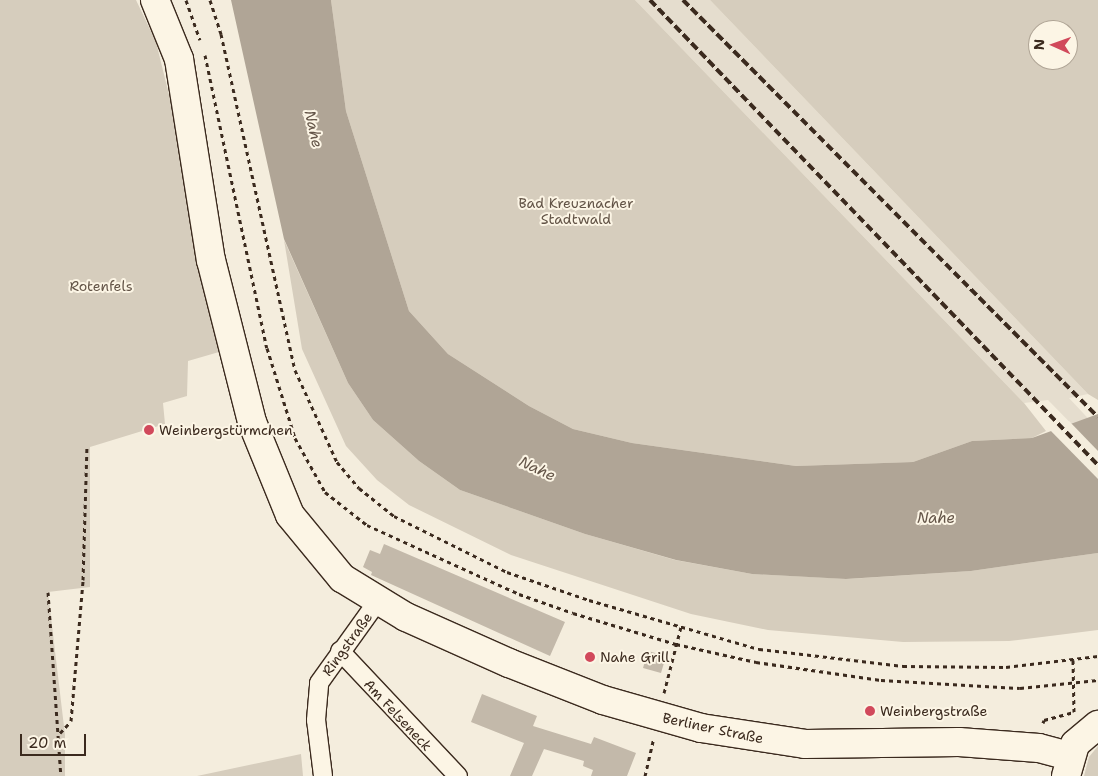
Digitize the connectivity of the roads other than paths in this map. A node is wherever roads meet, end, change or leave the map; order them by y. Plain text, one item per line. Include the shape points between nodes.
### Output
1 (155, 0) edge
2 (377, 602) junction
3 (340, 651) junction
4 (1098, 725) edge
5 (1068, 766) edge
6 (323, 776) edge
7 (458, 776) edge

1 - 2 main road, Berliner Straße via 179,59 211,260 240,381 263,455 290,515 306,538 342,578
2 - 3 street, Ringstraße
2 - 5 main road, Berliner Straße via 550,680 658,717 735,735 805,744 959,742 1039,748
3 - 6 street, Ringstraße via 319,683 316,701
3 - 7 street, Am Felseneck
4 - 5 main road via 1084,734

